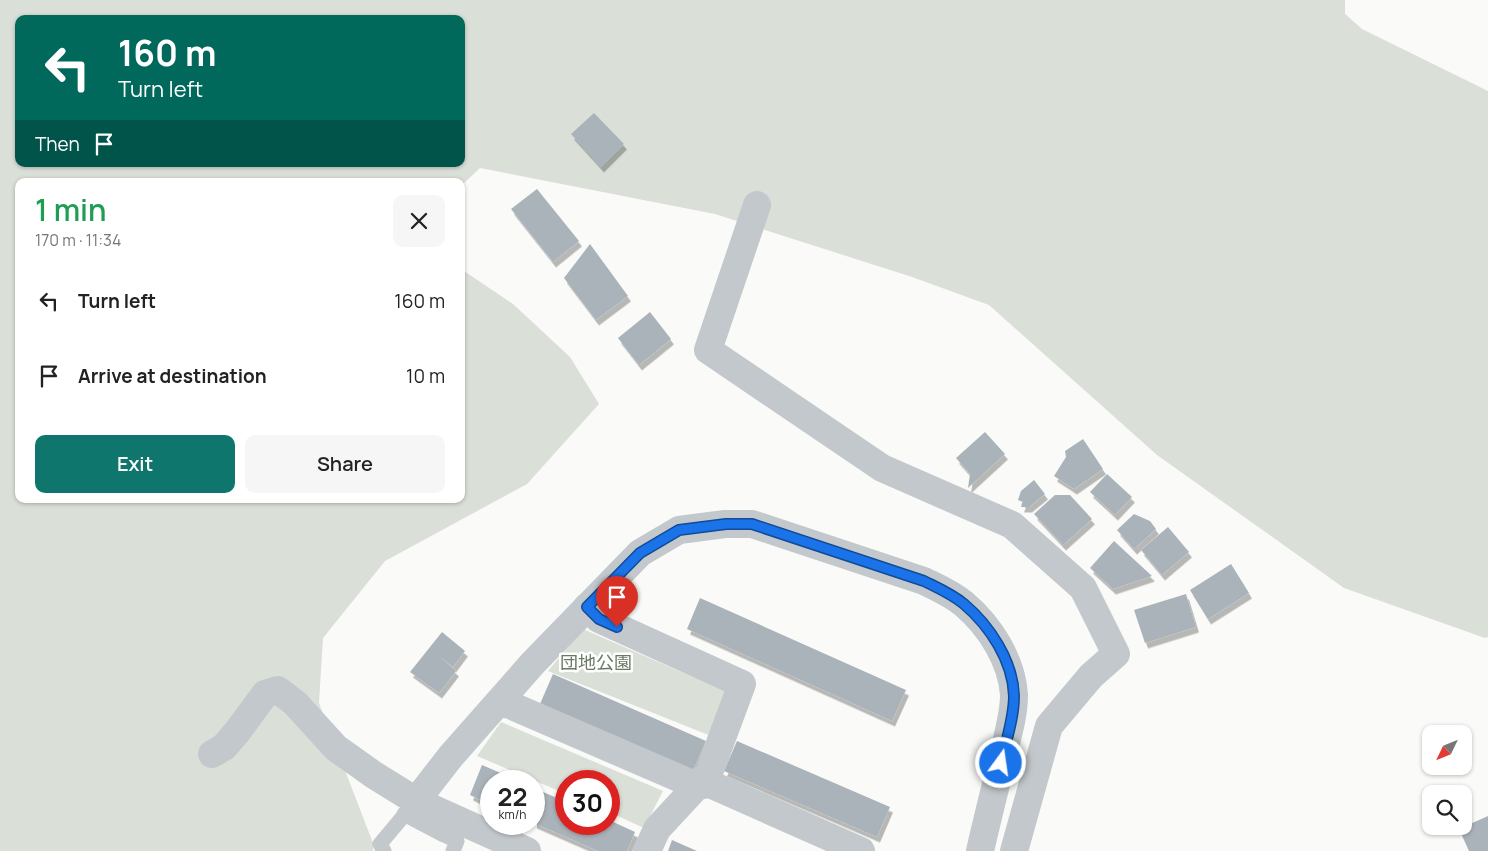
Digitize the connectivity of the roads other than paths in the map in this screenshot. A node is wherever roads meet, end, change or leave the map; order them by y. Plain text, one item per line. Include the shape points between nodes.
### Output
1 (757, 205) dead end
2 (587, 607) junction
3 (500, 703) junction
4 (212, 754) dead end
5 (697, 786) junction
6 (410, 808) junction
7 (448, 826) junction
8 (384, 851) edge
9 (453, 851) edge
10 (527, 851) edge
11 (647, 851) edge
12 (861, 851) edge
13 (980, 851) edge
14 (1014, 851) edge

1 - 14 street via 708,350 882,468 1012,525 1083,588 1116,654 1092,676 1049,726
2 - 3 street
2 - 5 street via 599,619 742,684 709,774
2 - 13 street via 640,553 679,530 726,524 752,524 924,581 946,592 964,604 995,640 1010,669 1014,696 1010,728
3 - 5 street
3 - 6 street via 451,756
4 - 6 street via 228,742 265,694 278,690 295,703 336,748 374,774
5 - 11 street via 657,829
5 - 12 street via 710,784
6 - 7 street
6 - 8 lane via 380,844
7 - 9 lane via 457,841
7 - 10 street

